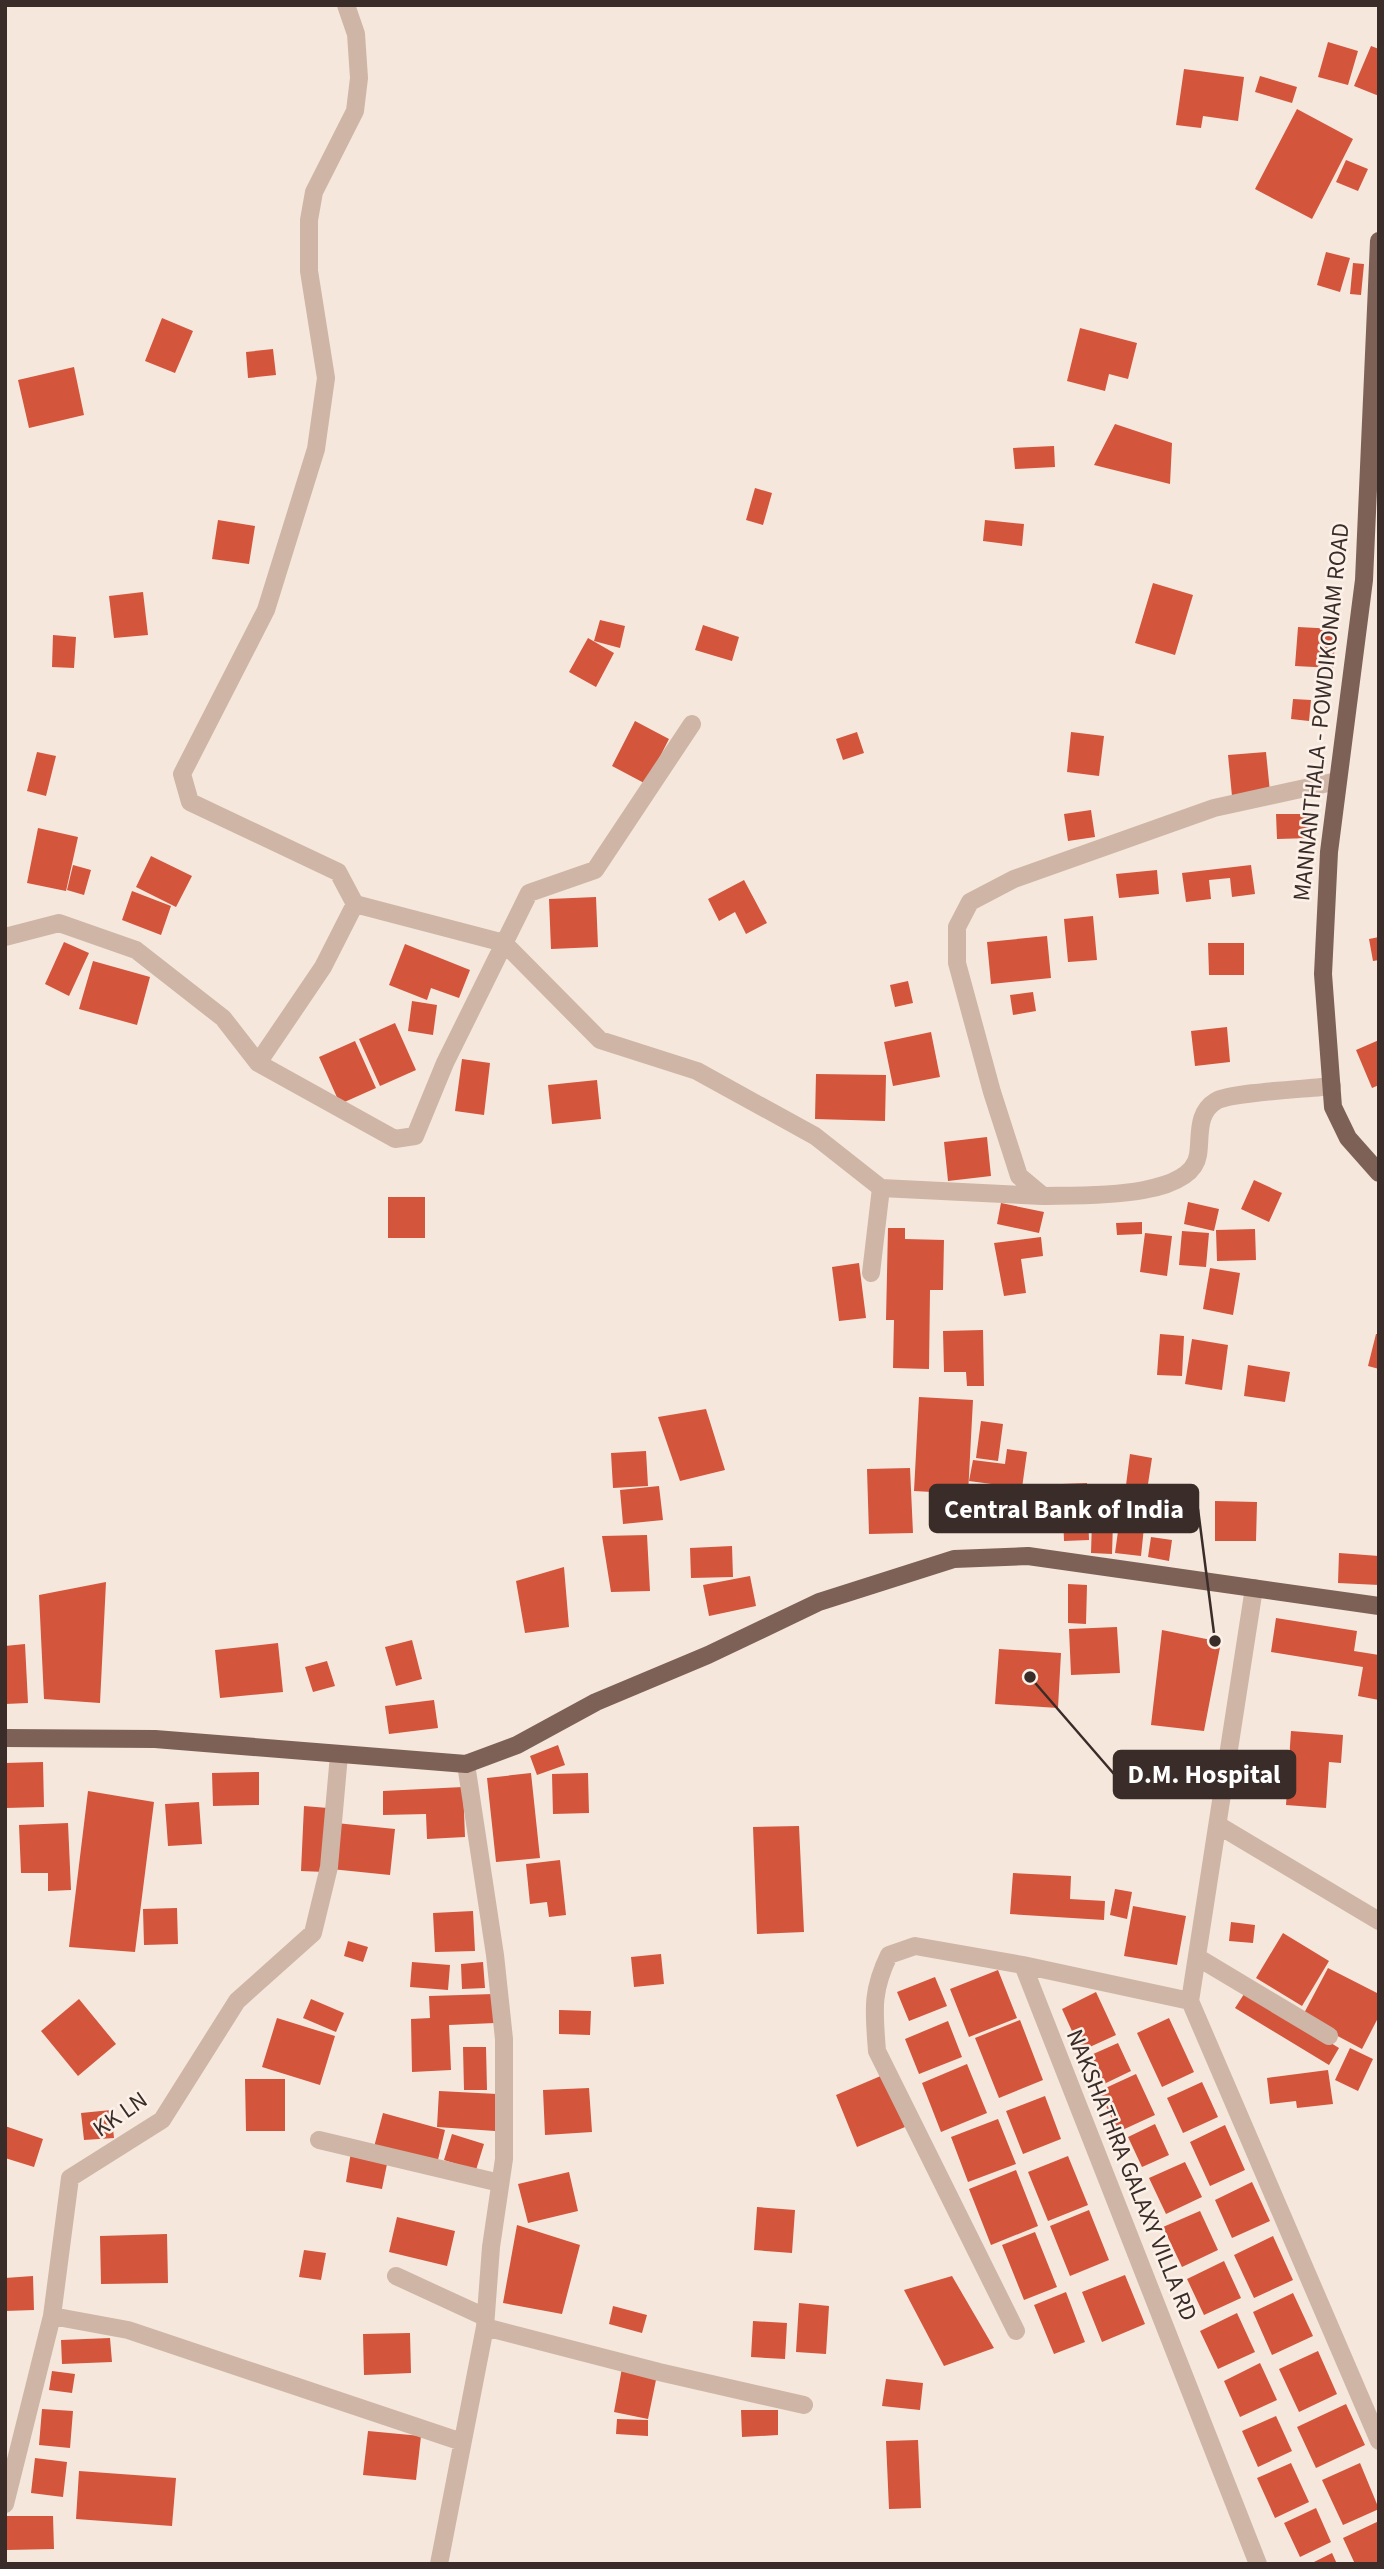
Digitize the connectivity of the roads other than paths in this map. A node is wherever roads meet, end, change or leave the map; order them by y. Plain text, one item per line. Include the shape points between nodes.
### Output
1 (346, 5) edge
2 (1379, 241) edge
3 (692, 724) dead end
4 (1337, 781) junction
5 (355, 904) junction
6 (5, 937) edge
7 (504, 943) junction
8 (258, 1063) junction
9 (1332, 1086) junction
10 (1379, 1173) edge
11 (881, 1188) junction
12 (1043, 1196) junction
13 (871, 1273) dead end
14 (1254, 1588) junction
15 (1379, 1606) edge
16 (5, 1738) edge
17 (339, 1755) junction
18 (466, 1764) junction
19 (1218, 1825) junction
20 (1379, 1922) edge
21 (1197, 1956) junction
22 (1023, 1965) junction
23 (1190, 2001) junction
24 (1329, 2036) dead end
25 (318, 2140) dead end
26 (500, 2183) junction
27 (396, 2276) dead end
28 (52, 2316) junction
29 (485, 2322) junction
30 (1016, 2331) dead end
31 (804, 2404) dead end
32 (1379, 2441) edge
33 (463, 2442) junction
34 (5, 2504) edge
35 (439, 2564) edge
36 (1258, 2564) edge

1 - 5 street via 356,34 359,78 355,111 314,192 309,220 309,271 327,378 316,449 266,610 182,774 190,802 338,872
2 - 4 main road, MANNANTHALA - POWDIKONAM ROAD via 1364,580
3 - 7 street via 595,870 529,893
4 - 9 main road, MANNANTHALA - POWDIKONAM ROAD via 1323,974
4 - 12 street via 1214,808 1014,879 970,902 957,927 957,963 1019,1176
5 - 7 street
5 - 8 street via 324,967
6 - 8 street via 59,923 136,950 223,1018
7 - 8 street via 415,1136 395,1139
7 - 11 street via 600,1040 697,1071 814,1136
9 - 10 main road, MANNANTHALA - POWDIKONAM ROAD via 1333,1107 1348,1138
9 - 12 street via 1232,1096 1214,1102 1199,1124 1198,1157 1192,1169 1175,1182 1108,1195
11 - 12 street
11 - 13 street
14 - 15 main road
14 - 18 main road via 1028,1556 954,1559 819,1602 596,1702 517,1745
14 - 19 street
16 - 17 main road via 155,1739
17 - 18 main road
17 - 28 street, KK LN via 329,1867 313,1933 237,2001 162,2120 70,2178
18 - 26 street via 504,2039
19 - 20 street
19 - 21 street
21 - 23 street
21 - 24 street
22 - 23 street
22 - 30 street via 915,1946 889,1955 876,1981 875,2016 877,2051
22 - 36 street, NAKSHATHRA GALAXY VILLA RD
23 - 32 street
25 - 26 street
26 - 29 street
27 - 29 street
28 - 33 street via 128,2330
28 - 34 street, KK LN
29 - 31 street via 660,2372
29 - 33 street
33 - 35 street

